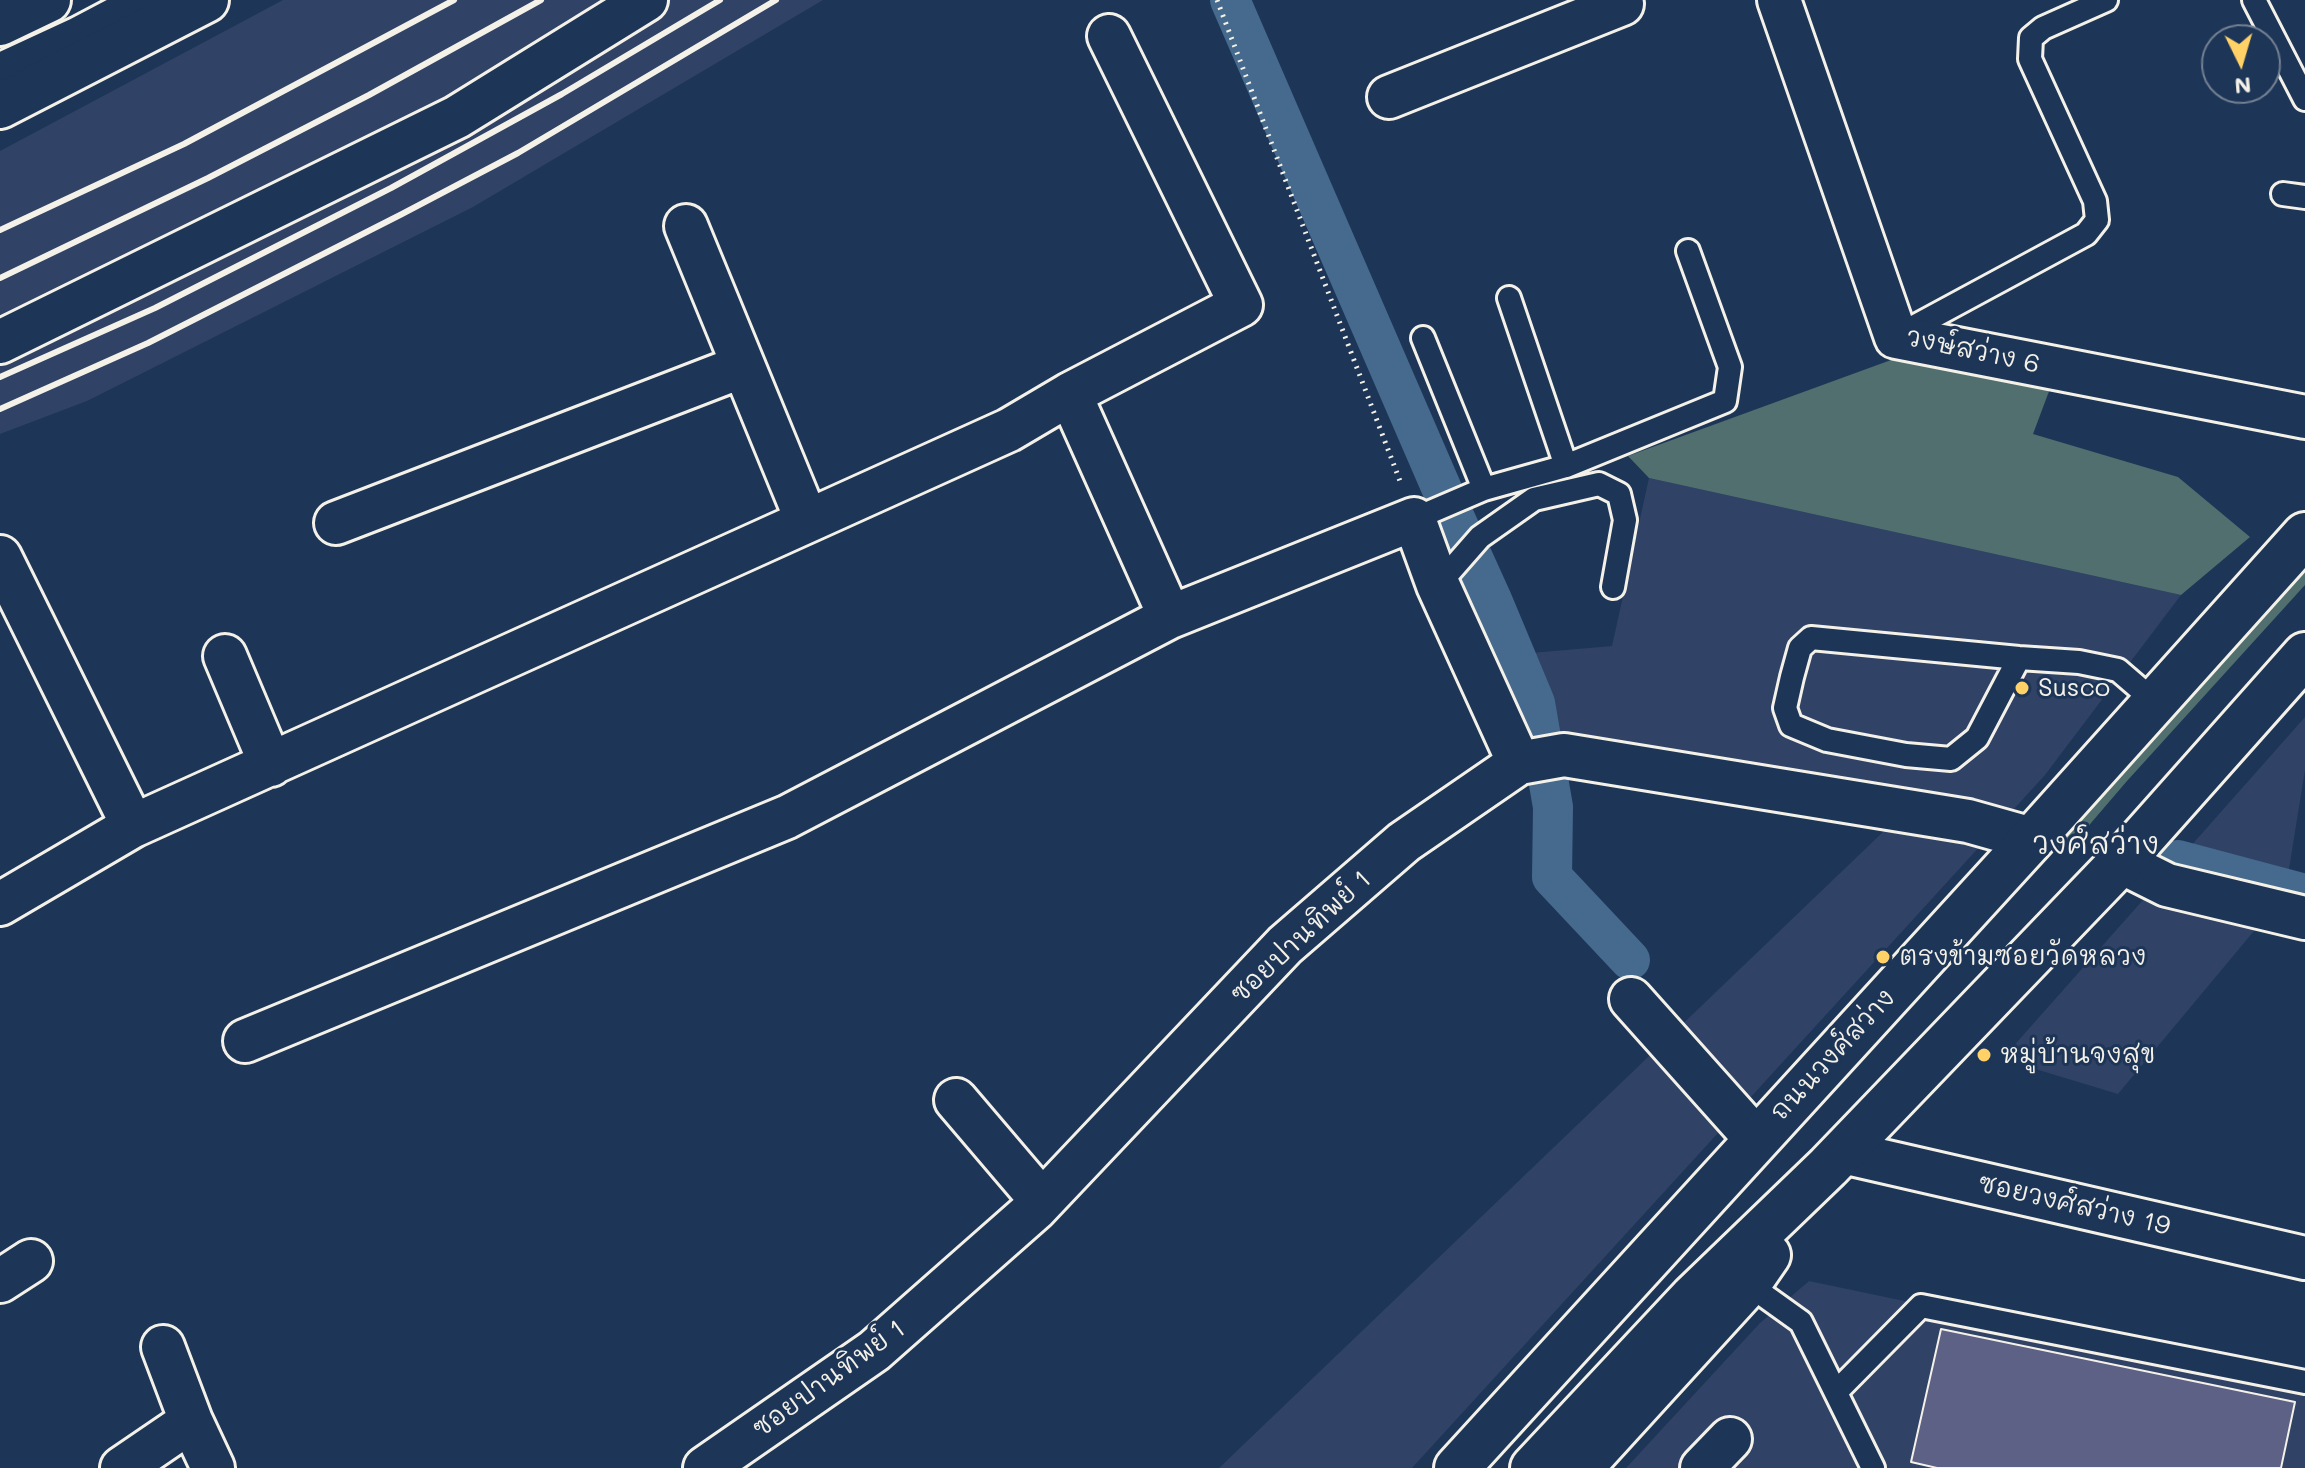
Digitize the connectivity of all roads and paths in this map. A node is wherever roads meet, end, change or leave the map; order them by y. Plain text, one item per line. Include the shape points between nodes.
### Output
1 (48, 0) edge
2 (154, 0) edge
3 (206, 0) edge
4 (646, 0) edge
5 (1217, 0) edge
6 (1779, 0) edge
7 (2106, 0) edge
8 (2254, 0) edge
9 (1626, 1) edge
10 (0, 23) edge
11 (1109, 36) dead end
12 (0, 76) edge
13 (1389, 97) dead end
14 (2305, 99) edge
15 (0, 106) edge
16 (686, 226) dead end
17 (1688, 251) dead end
18 (1509, 298) dead end
19 (1896, 337) junction
20 (1423, 338) dead end
21 (0, 342) edge
22 (743, 366) junction
23 (1070, 394) junction
24 (2305, 417) edge
25 (1566, 466) junction
26 (1484, 489) junction
27 (1438, 510) junction
28 (807, 521) junction
29 (336, 523) dead end
30 (2305, 535) edge
31 (0, 557) edge
32 (1448, 572) junction
33 (1613, 587) dead end
34 (1170, 617) junction
35 (2305, 655) edge
36 (225, 656) dead end
37 (2019, 658) junction
38 (2154, 701) junction
39 (1539, 759) junction
40 (271, 765) junction
41 (133, 826) junction
42 (2032, 839) junction
43 (2121, 862) junction
44 (0, 904) edge
45 (2305, 918) edge
46 (1631, 999) dead end
47 (245, 1041) dead end
48 (956, 1100) dead end
49 (1756, 1139) junction
50 (1836, 1160) junction
51 (1042, 1201) junction
52 (2305, 1258) edge
53 (1748, 1284) junction
54 (163, 1347) dead end
55 (2305, 1382) edge
56 (1836, 1392) junction
57 (191, 1421) junction
58 (1730, 1439) dead end
59 (122, 1468) edge
60 (213, 1468) edge
61 (705, 1468) edge
62 (1457, 1468) edge
63 (1533, 1468) edge
64 (1580, 1468) edge
65 (1702, 1468) edge
66 (1873, 1468) edge

1 - 10 main road
2 - 12 main road
3 - 15 main road
4 - 21 street via 457,117
5 - 27 path
6 - 19 street, วงษ์สว่าง 6
7 - 19 lane via 2043,28 2031,38 2030,59 2095,201 2097,220 2086,234
8 - 14 lane
9 - 13 street
11 - 23 street via 1241,305
16 - 22 street
17 - 25 lane via 1730,367 1725,401
18 - 25 lane
19 - 24 street, วงษ์สว่าง 6
20 - 26 lane
22 - 28 street
22 - 29 street
23 - 28 street via 1009,430
23 - 34 street
25 - 26 lane
26 - 27 lane
27 - 32 street
27 - 34 street
28 - 40 street
30 - 38 main road, ถนนวงศ์สว่าง
31 - 41 street
32 - 33 lane via 1480,537 1534,499 1599,484 1619,494 1625,520
32 - 39 street
34 - 47 street via 787,817
35 - 43 main road
36 - 40 street
37 - 37 lane via 1977,738 1951,759 1827,740 1791,725 1785,708 1800,648 1811,638
37 - 38 lane via 2118,670
38 - 42 main road, ถนนวงศ์สว่าง
39 - 42 street via 1968,821
39 - 51 street, ซอยปานทิพย์ 1 via 1404,842 1285,945
40 - 41 street
41 - 44 street
42 - 49 main road, ถนนวงศ์สว่าง
43 - 45 street via 2167,885
43 - 50 main road
46 - 49 street
48 - 51 street
49 - 62 main road, ถนนวงศ์สว่าง
50 - 52 street, ซอยวงศ์สว่าง 19
50 - 53 main road
50 - 63 main road via 1693,1297
51 - 61 street, ซอยปานทิพย์ 1 via 874,1351
53 - 56 lane via 1801,1322
53 - 64 main road
54 - 57 street
55 - 56 lane via 1921,1306
56 - 66 lane
57 - 59 street
57 - 60 street
58 - 65 street

